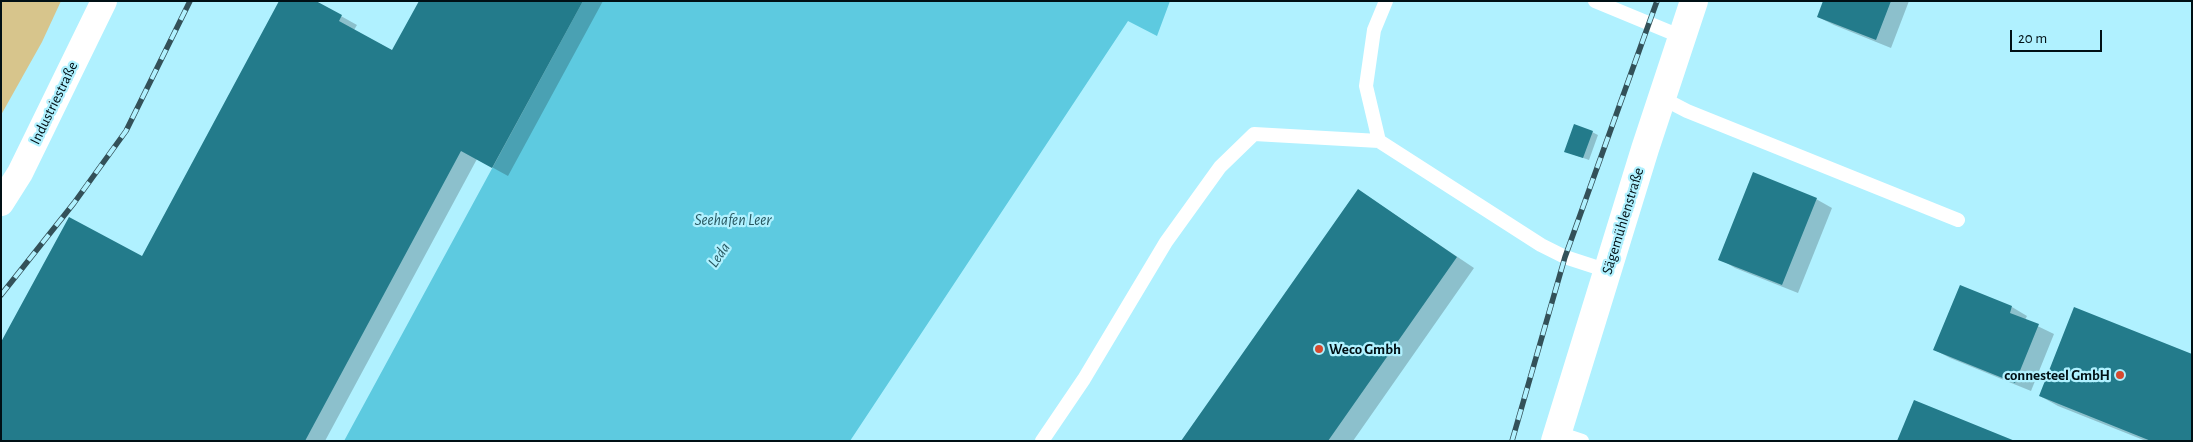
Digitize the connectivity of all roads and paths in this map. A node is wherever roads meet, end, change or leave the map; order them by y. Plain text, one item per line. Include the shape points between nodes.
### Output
1 (104, 1) edge
2 (1386, 1) edge
3 (1595, 1) edge
4 (1694, 1) edge
5 (1682, 36) junction
6 (1662, 98) junction
7 (1379, 141) junction
8 (1, 203) edge
9 (1958, 220) dead end
10 (1608, 271) junction
11 (1565, 438) edge
12 (1042, 441) edge

1 - 8 street, Industriestraße via 20,173
2 - 7 lane via 1374,30 1366,86
3 - 5 lane
4 - 5 street, Sägemühlenstraße
5 - 6 street, Sägemühlenstraße
6 - 9 lane
6 - 10 street, Sägemühlenstraße
7 - 10 lane via 1541,245 1565,257
7 - 12 lane via 1254,134 1220,166 1166,242 1084,379
10 - 11 street, Sägemühlenstraße

